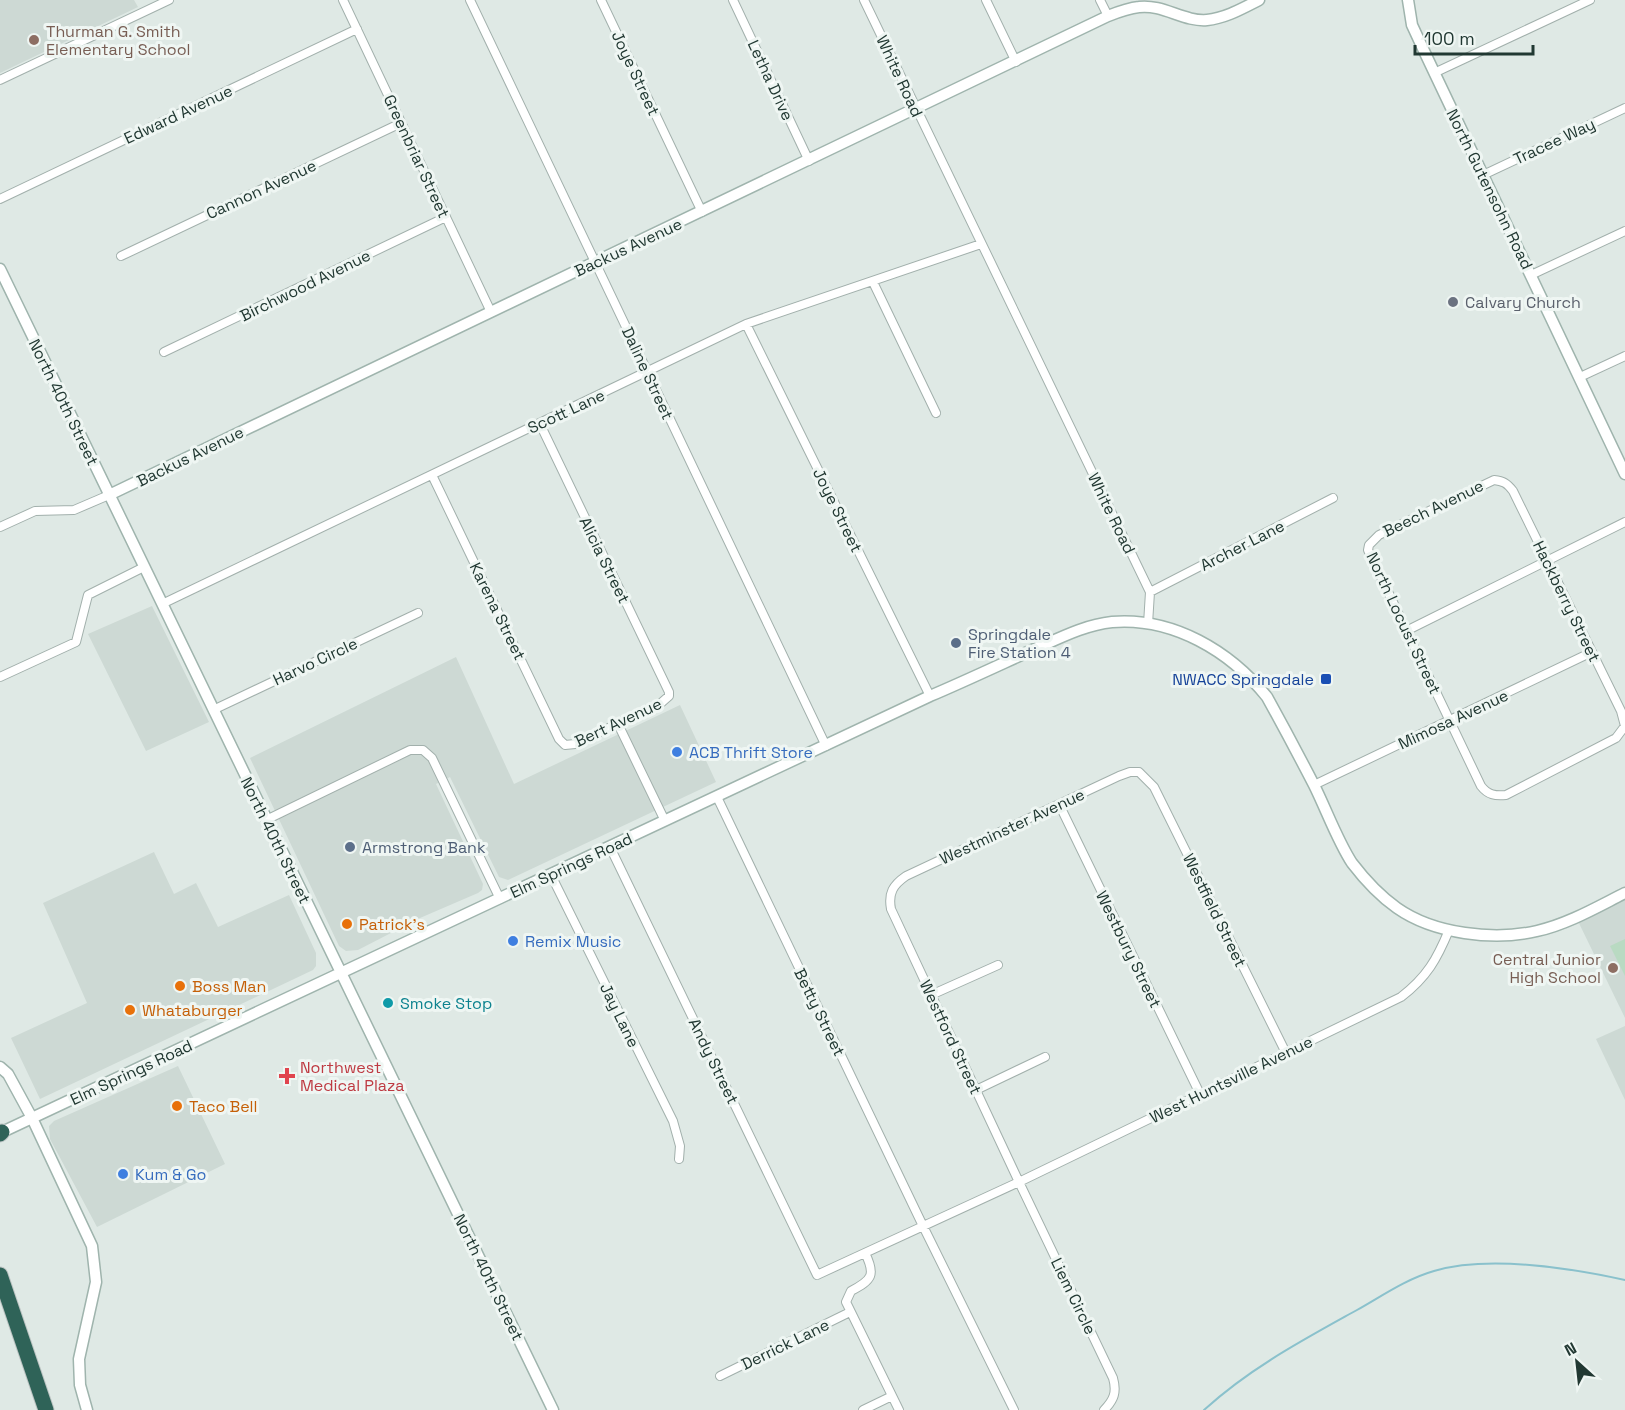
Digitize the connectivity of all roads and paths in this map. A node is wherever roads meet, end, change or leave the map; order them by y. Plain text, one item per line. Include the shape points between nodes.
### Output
1 (169, 0) edge
2 (343, 0) edge
3 (470, 0) edge
4 (601, 0) edge
5 (733, 0) edge
6 (864, 0) edge
7 (986, 0) edge
8 (1100, 0) edge
9 (1259, 0) edge
10 (1408, 0) edge
11 (1590, 0) edge
12 (1155, 4) edge
13 (1108, 16) junction
14 (357, 29) junction
15 (1016, 62) junction
16 (1434, 73) junction
17 (0, 80) edge
18 (1625, 108) edge
19 (915, 110) junction
20 (401, 123) junction
21 (809, 161) junction
22 (1483, 175) junction
23 (0, 199) edge
24 (702, 212) junction
25 (446, 217) junction
26 (1625, 231) edge
27 (981, 244) junction
28 (121, 256) dead end
29 (596, 262) junction
30 (1531, 275) junction
31 (2, 279) edge
32 (873, 282) junction
33 (491, 312) junction
34 (746, 324) junction
35 (164, 352) dead end
36 (1625, 356) edge
37 (647, 372) junction
38 (1580, 377) junction
39 (936, 413) dead end
40 (540, 424) junction
41 (1625, 474) edge
42 (432, 475) junction
43 (1502, 480) joint
44 (109, 495) junction
45 (1333, 498) dead end
46 (1625, 522) edge
47 (0, 526) edge
48 (1369, 545) joint
49 (1547, 560) junction
50 (144, 567) junction
51 (1150, 592) junction
52 (162, 604) junction
53 (418, 612) dead end
54 (1148, 624) junction
55 (1406, 630) junction
56 (1592, 652) junction
57 (0, 677) edge
58 (669, 696) joint
59 (930, 696) junction
60 (213, 710) junction
61 (1449, 721) junction
62 (618, 723) junction
63 (1625, 726) edge
64 (565, 745) joint
65 (826, 746) junction
66 (1139, 772) joint
67 (1314, 784) junction
68 (717, 797) junction
69 (1059, 804) junction
70 (266, 820) junction
71 (665, 821) junction
72 (610, 847) junction
73 (551, 875) junction
74 (891, 891) joint
75 (1625, 893) edge
76 (500, 899) junction
77 (1449, 930) junction
78 (998, 965) dead end
79 (342, 974) junction
80 (931, 995) junction
81 (1285, 1051) junction
82 (1045, 1057) dead end
83 (0, 1066) edge
84 (975, 1090) junction
85 (1200, 1094) junction
86 (32, 1118) junction
87 (1, 1133) edge
88 (679, 1159) dead end
89 (1018, 1182) junction
90 (923, 1227) junction
91 (865, 1253) junction
92 (0, 1275) edge
93 (817, 1275) joint
94 (850, 1312) junction
95 (720, 1376) dead end
96 (892, 1396) junction
97 (46, 1410) edge
98 (87, 1410) edge
99 (553, 1410) edge
100 (863, 1410) edge
101 (899, 1410) edge
102 (1014, 1410) edge
103 (1104, 1410) edge

1 - 17 street
2 - 14 street, Greenbriar Street
3 - 29 street, Daline Street
4 - 24 street, Joye Street
5 - 21 street, Letha Drive
6 - 19 street, White Road
7 - 15 street
8 - 13 street
9 - 12 street, Backus Avenue via 1206,20
10 - 16 street, North Gutensohn Road via 1412,25
11 - 16 street
12 - 13 street, Backus Avenue
13 - 15 street, Backus Avenue
14 - 20 street, Greenbriar Street
14 - 23 street, Edward Avenue
15 - 19 street, Backus Avenue
16 - 22 street, North Gutensohn Road
18 - 22 street, Tracee Way
19 - 21 street, Backus Avenue
19 - 27 street, White Road
20 - 25 street, Greenbriar Street
20 - 28 street, Cannon Avenue
21 - 24 street, Backus Avenue
22 - 30 street, North Gutensohn Road
24 - 29 street, Backus Avenue
25 - 33 street, Greenbriar Street
25 - 35 street, Birchwood Avenue
26 - 30 street
27 - 32 street, Scott Lane
27 - 51 street, White Road
29 - 33 street, Backus Avenue
29 - 37 street, Daline Street
30 - 38 street, North Gutensohn Road
31 - 44 street, North 40th Street
32 - 34 street, Scott Lane
32 - 39 street
33 - 44 street, Backus Avenue
34 - 37 street, Scott Lane
34 - 59 street, Joye Street
36 - 38 street
37 - 40 street, Scott Lane
37 - 65 street, Daline Street
38 - 41 street, North Gutensohn Road
40 - 42 street, Scott Lane
40 - 58 street, Alicia Street
42 - 52 street, Scott Lane
42 - 64 street, Karena Street
43 - 48 street, Beech Avenue via 1485,483 1378,535
43 - 49 street, Hackberry Street via 1513,491
44 - 47 street, Backus Avenue via 74,510 35,511
44 - 50 street, North 40th Street
45 - 51 street, Archer Lane
46 - 49 street
48 - 55 street, North Locust Street via 1370,556
49 - 55 street
49 - 56 street, Hackberry Street
50 - 52 street, North 40th Street
50 - 57 street via 88,595 76,642
51 - 54 street, White Road
52 - 60 street, North 40th Street
53 - 60 street, Harvo Circle
54 - 59 street, Elm Springs Road via 1110,622 1083,628
54 - 67 street via 1200,641 1255,681
55 - 61 street, North Locust Street
56 - 61 street, Mimosa Avenue
56 - 63 street, Hackberry Street
58 - 62 street, Bert Avenue
59 - 65 street, Elm Springs Road
60 - 70 street, North 40th Street
61 - 63 street, North Locust Street via 1481,786 1491,795 1506,795 1616,738
61 - 67 street, Mimosa Avenue
62 - 64 street, Bert Avenue
62 - 71 street
65 - 68 street, Elm Springs Road
66 - 69 street, Westminster Avenue via 1119,776
66 - 81 street, Westfield Street via 1154,787
67 - 77 street via 1351,861 1372,887 1397,909
68 - 71 street, Elm Springs Road
68 - 90 street, Betty Street
69 - 74 street, Westminster Avenue via 906,876
69 - 85 street, Westbury Street
70 - 76 street via 410,750 423,750 432,758
70 - 79 street, North 40th Street
71 - 72 street, Elm Springs Road
72 - 73 street, Elm Springs Road
72 - 93 street, Andy Street
73 - 76 street, Elm Springs Road
73 - 88 street, Jay Lane via 673,1121 680,1146
74 - 80 street, Westford Street via 891,909
75 - 77 street via 1538,931 1506,936
76 - 79 street, Elm Springs Road
77 - 81 street, West Huntsville Avenue via 1428,972 1401,997
78 - 80 street
79 - 86 street, Elm Springs Road
79 - 99 street, North 40th Street
80 - 84 street, Westford Street
81 - 85 street, West Huntsville Avenue
82 - 84 street
83 - 86 street
84 - 89 street, Westford Street
85 - 89 street, West Huntsville Avenue
86 - 87 street, Elm Springs Road
86 - 98 street via 92,1246 96,1282 80,1359 80,1385
89 - 90 street, West Huntsville Avenue
89 - 103 street, Liem Circle via 1113,1378 1114,1398
90 - 91 street, West Huntsville Avenue
90 - 102 street
91 - 93 street, West Huntsville Avenue
91 - 94 street via 871,1274 847,1296
92 - 97 highway
94 - 95 street, Derrick Lane
94 - 96 street
96 - 100 street
96 - 101 street

